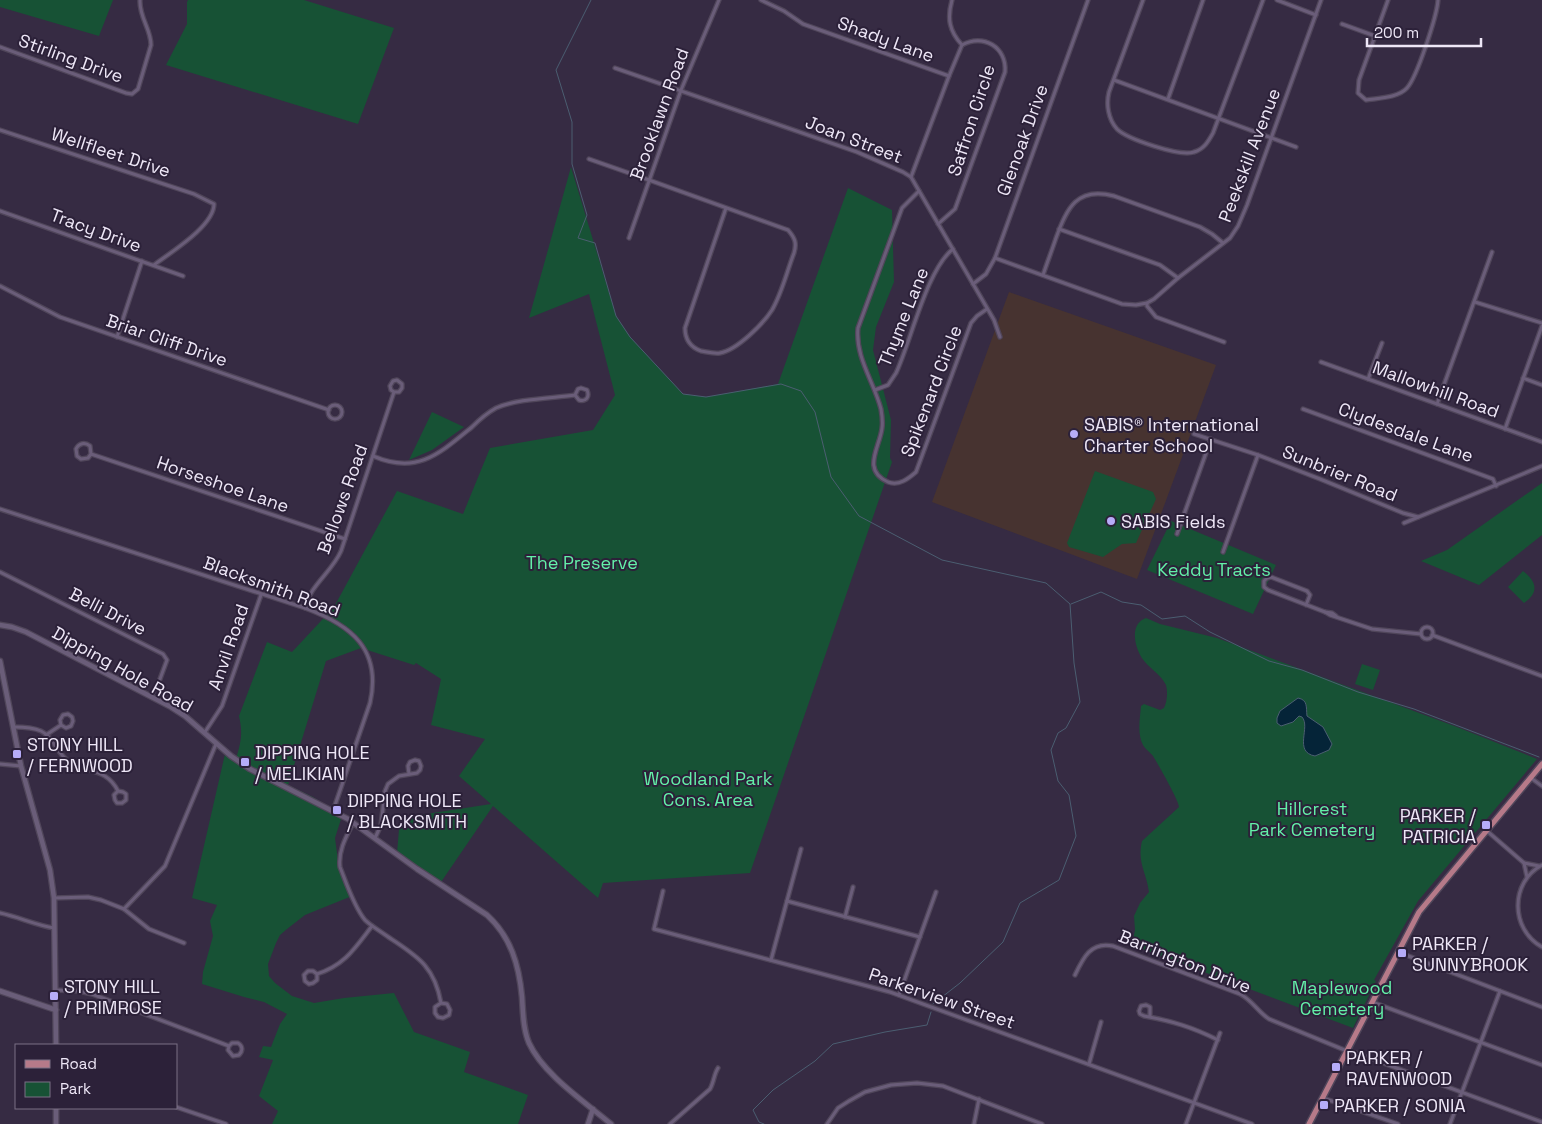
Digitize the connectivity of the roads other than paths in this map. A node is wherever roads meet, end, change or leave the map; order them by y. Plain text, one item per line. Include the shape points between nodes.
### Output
1 (140, 0) edge
2 (719, 0) edge
3 (761, 0) edge
4 (952, 0) edge
5 (1088, 0) edge
6 (1143, 0) edge
7 (1203, 0) edge
8 (1263, 0) edge
9 (1277, 0) edge
10 (1321, 0) edge
11 (1388, 0) edge
12 (1438, 0) edge
13 (1316, 15) junction
14 (1342, 24) dead end
15 (1375, 36) junction
16 (962, 45) junction
17 (0, 47) edge
18 (615, 68) dead end
19 (949, 76) junction
20 (1114, 80) junction
21 (680, 91) junction
22 (1168, 99) junction
23 (1219, 118) junction
24 (0, 130) edge
25 (1271, 136) junction
26 (1296, 147) dead end
27 (589, 160) dead end
28 (911, 177) junction
29 (649, 180) junction
30 (919, 191) junction
31 (726, 208) junction
32 (0, 211) edge
33 (938, 224) junction
34 (1059, 230) junction
35 (630, 238) dead end
36 (1223, 243) junction
37 (953, 249) junction
38 (1492, 252) dead end
39 (995, 258) junction
40 (142, 261) junction
41 (154, 266) junction
42 (1043, 275) junction
43 (183, 276) dead end
44 (1178, 278) junction
45 (973, 284) junction
46 (0, 286) edge
47 (1474, 302) junction
48 (1146, 303) junction
49 (987, 309) junction
50 (1542, 325) edge
51 (1000, 336) dead end
52 (117, 337) junction
53 (1224, 342) dead end
54 (1382, 342) dead end
55 (1321, 362) dead end
56 (1523, 378) junction
57 (1368, 379) junction
58 (1542, 385) edge
59 (874, 390) junction
60 (394, 392) dead end
61 (575, 395) junction
62 (1437, 404) junction
63 (1303, 409) dead end
64 (329, 410) junction
65 (1505, 428) junction
66 (1194, 434) dead end
67 (1211, 439) junction
68 (1542, 442) edge
69 (91, 454) junction
70 (1258, 455) junction
71 (373, 456) junction
72 (1542, 466) edge
73 (1496, 486) junction
74 (0, 509) edge
75 (1418, 517) junction
76 (1404, 523) dead end
77 (1177, 534) dead end
78 (345, 539) junction
79 (1223, 552) dead end
80 (0, 572) edge
81 (261, 594) junction
82 (1306, 605) junction
83 (305, 608) junction
84 (0, 625) edge
85 (1421, 634) junction
86 (1432, 635) junction
87 (0, 660) edge
88 (1542, 676) edge
89 (151, 696) junction
90 (61, 725) junction
91 (14, 727) junction
92 (205, 732) junction
93 (46, 735) junction
94 (216, 744) junction
95 (0, 764) edge
96 (1542, 764) edge
97 (21, 766) junction
98 (409, 774) junction
99 (1531, 778) junction
100 (1542, 786) edge
101 (118, 792) junction
102 (333, 811) junction
103 (353, 823) junction
104 (1486, 831) junction
105 (375, 838) junction
106 (801, 849) dead end
107 (1524, 863) junction
108 (1541, 865) edge
109 (1527, 878) junction
110 (853, 887) dead end
111 (663, 891) dead end
112 (936, 892) dead end
113 (54, 898) junction
114 (787, 901) junction
115 (124, 909) junction
116 (0, 913) edge
117 (845, 917) junction
118 (372, 926) junction
119 (54, 928) junction
120 (920, 937) junction
121 (184, 943) dead end
122 (1542, 947) edge
123 (1398, 952) junction
124 (771, 960) junction
125 (317, 974) junction
126 (1075, 975) dead end
127 (55, 990) junction
128 (0, 991) edge
129 (1500, 991) junction
130 (898, 995) junction
131 (1372, 1002) junction
132 (441, 1003) junction
133 (1542, 1007) edge
134 (56, 1010) junction
135 (1150, 1018) junction
136 (1101, 1022) dead end
137 (1220, 1033) dead end
138 (1218, 1040) junction
139 (1481, 1042) junction
140 (56, 1044) edge
141 (228, 1046) junction
142 (1348, 1051) junction
143 (1089, 1064) junction
144 (1542, 1065) edge
145 (718, 1068) dead end
146 (1462, 1092) junction
147 (1323, 1098) junction
148 (979, 1099) junction
149 (1194, 1103) junction
150 (178, 1108) edge
151 (56, 1109) edge
152 (593, 1109) junction
153 (1542, 1122) edge
154 (56, 1124) edge
155 (226, 1124) edge
156 (588, 1124) edge
157 (610, 1124) edge
158 (670, 1124) edge
159 (827, 1124) edge
160 (974, 1124) edge
161 (1042, 1124) edge
162 (1186, 1124) edge
163 (1252, 1124) edge
164 (1309, 1124) edge
165 (1398, 1124) edge
166 (1450, 1124) edge

1 - 17 street, Stirling Drive via 140,12 151,45 138,89 132,94
2 - 21 street, Brooklawn Road
3 - 19 street, Shady Lane via 803,24
4 - 16 street via 948,14 950,25
5 - 39 street, Glenoak Drive
6 - 20 street
7 - 22 street
8 - 23 street
9 - 13 street
10 - 13 street, Peekskill Avenue
11 - 15 street
12 - 15 street via 1434,22 1407,88 1398,94 1366,100 1358,93 1359,80
13 - 25 street, Peekskill Avenue
14 - 15 street
16 - 19 street, Saffron Circle
16 - 33 street, Saffron Circle via 980,40 993,45 1002,54 1004,72 955,209
18 - 21 street, Joan Street
19 - 28 street, Saffron Circle
20 - 22 street
20 - 23 street via 1108,102 1115,126 1126,135 1166,150 1186,154 1199,150 1209,140
21 - 28 street, Joan Street via 857,152
21 - 29 street, Brooklawn Road
22 - 23 street
23 - 25 street
24 - 41 street, Wellfleet Drive via 213,203 214,210 204,226
25 - 26 street
25 - 36 street, Peekskill Avenue via 1240,223
27 - 29 street
28 - 30 street, Joan Street
29 - 31 street
29 - 35 street, Brooklawn Road
30 - 33 street, Joan Street
30 - 59 street, Spikenard Circle via 902,208 858,328 860,351
31 - 31 street via 788,230 796,245 777,300 766,319 732,348 708,353 689,345 685,328
32 - 40 street, Tracy Drive
33 - 37 street, Joan Street
34 - 36 street via 1077,199 1101,193 1200,227
34 - 42 street
34 - 44 street via 1160,265
36 - 44 street, Peekskill Avenue
37 - 45 street, Joan Street
37 - 59 street, Thyme Lane via 945,255 934,274 896,373 888,385
38 - 47 street
39 - 42 street
39 - 45 street, Glenoak Drive via 986,274
40 - 41 street, Tracy Drive
40 - 52 street
41 - 43 street, Tracy Drive
42 - 48 street via 1122,304
44 - 48 street, Peekskill Avenue
45 - 49 street, Joan Street
46 - 52 street, Briar Cliff Drive via 50,313
47 - 50 street
47 - 62 street
48 - 53 street via 1156,316
49 - 51 street, Joan Street
49 - 59 street, Spikenard Circle via 971,323 916,472 898,483 884,479 874,468 883,417
50 - 56 street
52 - 64 street, Briar Cliff Drive
54 - 57 street
55 - 57 street, Mallowhill Road
56 - 58 street
56 - 65 street
57 - 62 street, Mallowhill Road
60 - 71 street, Bellows Road
61 - 61 street via 583,401 588,394 581,388
61 - 71 street via 497,408 444,450 422,461 401,464
62 - 65 street, Mallowhill Road
63 - 73 street, Clydesdale Lane via 1493,479
64 - 64 street, Briar Cliff Drive via 337,406 342,414 333,418
65 - 68 street, Mallowhill Road
66 - 67 street, Sunbrier Road
67 - 70 street, Sunbrier Road
67 - 77 street
69 - 69 street, Horseshoe Lane via 81,459 76,449 85,444 90,446
69 - 78 street, Horseshoe Lane
70 - 75 street, Sunbrier Road
70 - 79 street
71 - 78 street, Bellows Road
72 - 73 street
73 - 75 street
74 - 81 street, Blacksmith Road
75 - 76 street
78 - 83 street, Bellows Road via 335,562 312,590
80 - 89 street, Belli Drive via 163,654 167,660
81 - 83 street, Blacksmith Road
81 - 92 street, Anvil Road via 222,706
82 - 82 street via 1268,590 1264,581 1271,577 1306,591 1310,595
82 - 85 street via 1372,628
83 - 102 street, Blacksmith Road via 352,632 365,650 372,670 370,703
84 - 89 main road, Dipping Hole Road via 26,632
85 - 86 street via 1427,639
85 - 86 street via 1426,627 1432,630
86 - 88 street
87 - 91 main road
89 - 92 main road, Dipping Hole Road
90 - 90 street via 70,727 73,718 63,715
90 - 93 street
91 - 93 street via 34,728
91 - 97 main road
92 - 94 main road, Dipping Hole Road
93 - 101 street via 68,761 104,775
94 - 102 main road, Dipping Hole Road via 261,776
94 - 115 street via 165,866
95 - 97 street
96 - 99 main road
97 - 113 main road via 50,870
98 - 98 street via 410,762 419,761 420,770
98 - 105 street via 398,776 388,784 381,825
99 - 100 street
99 - 104 main road
101 - 101 street via 126,794 122,804 114,800
102 - 103 main road, Dipping Hole Road
103 - 105 main road, Dipping Hole Road
103 - 118 street via 340,852 340,867 358,910
104 - 107 street
104 - 123 main road via 1419,912
105 - 152 main road, Dipping Hole Road via 496,923 515,957 528,1041 547,1069
106 - 114 street
107 - 108 street
107 - 109 street
108 - 109 street
109 - 122 street via 1519,892 1518,912 1528,934
110 - 117 street
111 - 124 street, Parkerview Street via 654,929
112 - 120 street
113 - 115 street via 94,898
113 - 119 main road
114 - 117 street
114 - 124 street
115 - 121 street via 149,929
116 - 119 street
117 - 120 street
118 - 125 street via 348,957
118 - 132 street via 426,965 436,981
119 - 127 main road
120 - 130 street
123 - 129 street
123 - 131 main road
124 - 130 street, Parkerview Street
125 - 125 street via 314,983 309,984 305,980 304,975 308,971
126 - 142 street, Barrington Drive via 1090,950 1102,945 1113,946 1240,994 1269,1019
127 - 134 main road
127 - 141 street via 98,996
128 - 134 main road
129 - 133 street
129 - 139 street
130 - 143 street, Parkerview Street
131 - 139 street
131 - 142 main road
132 - 132 street via 436,1005 434,1012 443,1018 449,1015 450,1010 447,1004
134 - 140 main road
135 - 135 street via 1150,1007 1146,1004 1141,1006 1140,1014
135 - 138 street via 1185,1025
136 - 143 street
137 - 138 street
138 - 149 street
139 - 144 street
139 - 146 street
141 - 141 street via 233,1056 242,1051 238,1043
142 - 146 street, Barrington Drive
142 - 147 main road
143 - 149 street, Parkerview Street
145 - 158 street via 710,1088
146 - 153 street, Barrington Drive
146 - 166 street
147 - 164 main road
147 - 165 street
148 - 159 street via 943,1086 891,1084 848,1100 834,1112
148 - 160 street
148 - 161 street
149 - 162 street
149 - 163 street, Parkerview Street
150 - 155 street
151 - 154 main road
152 - 156 main road
152 - 157 main road, Dipping Hole Road

